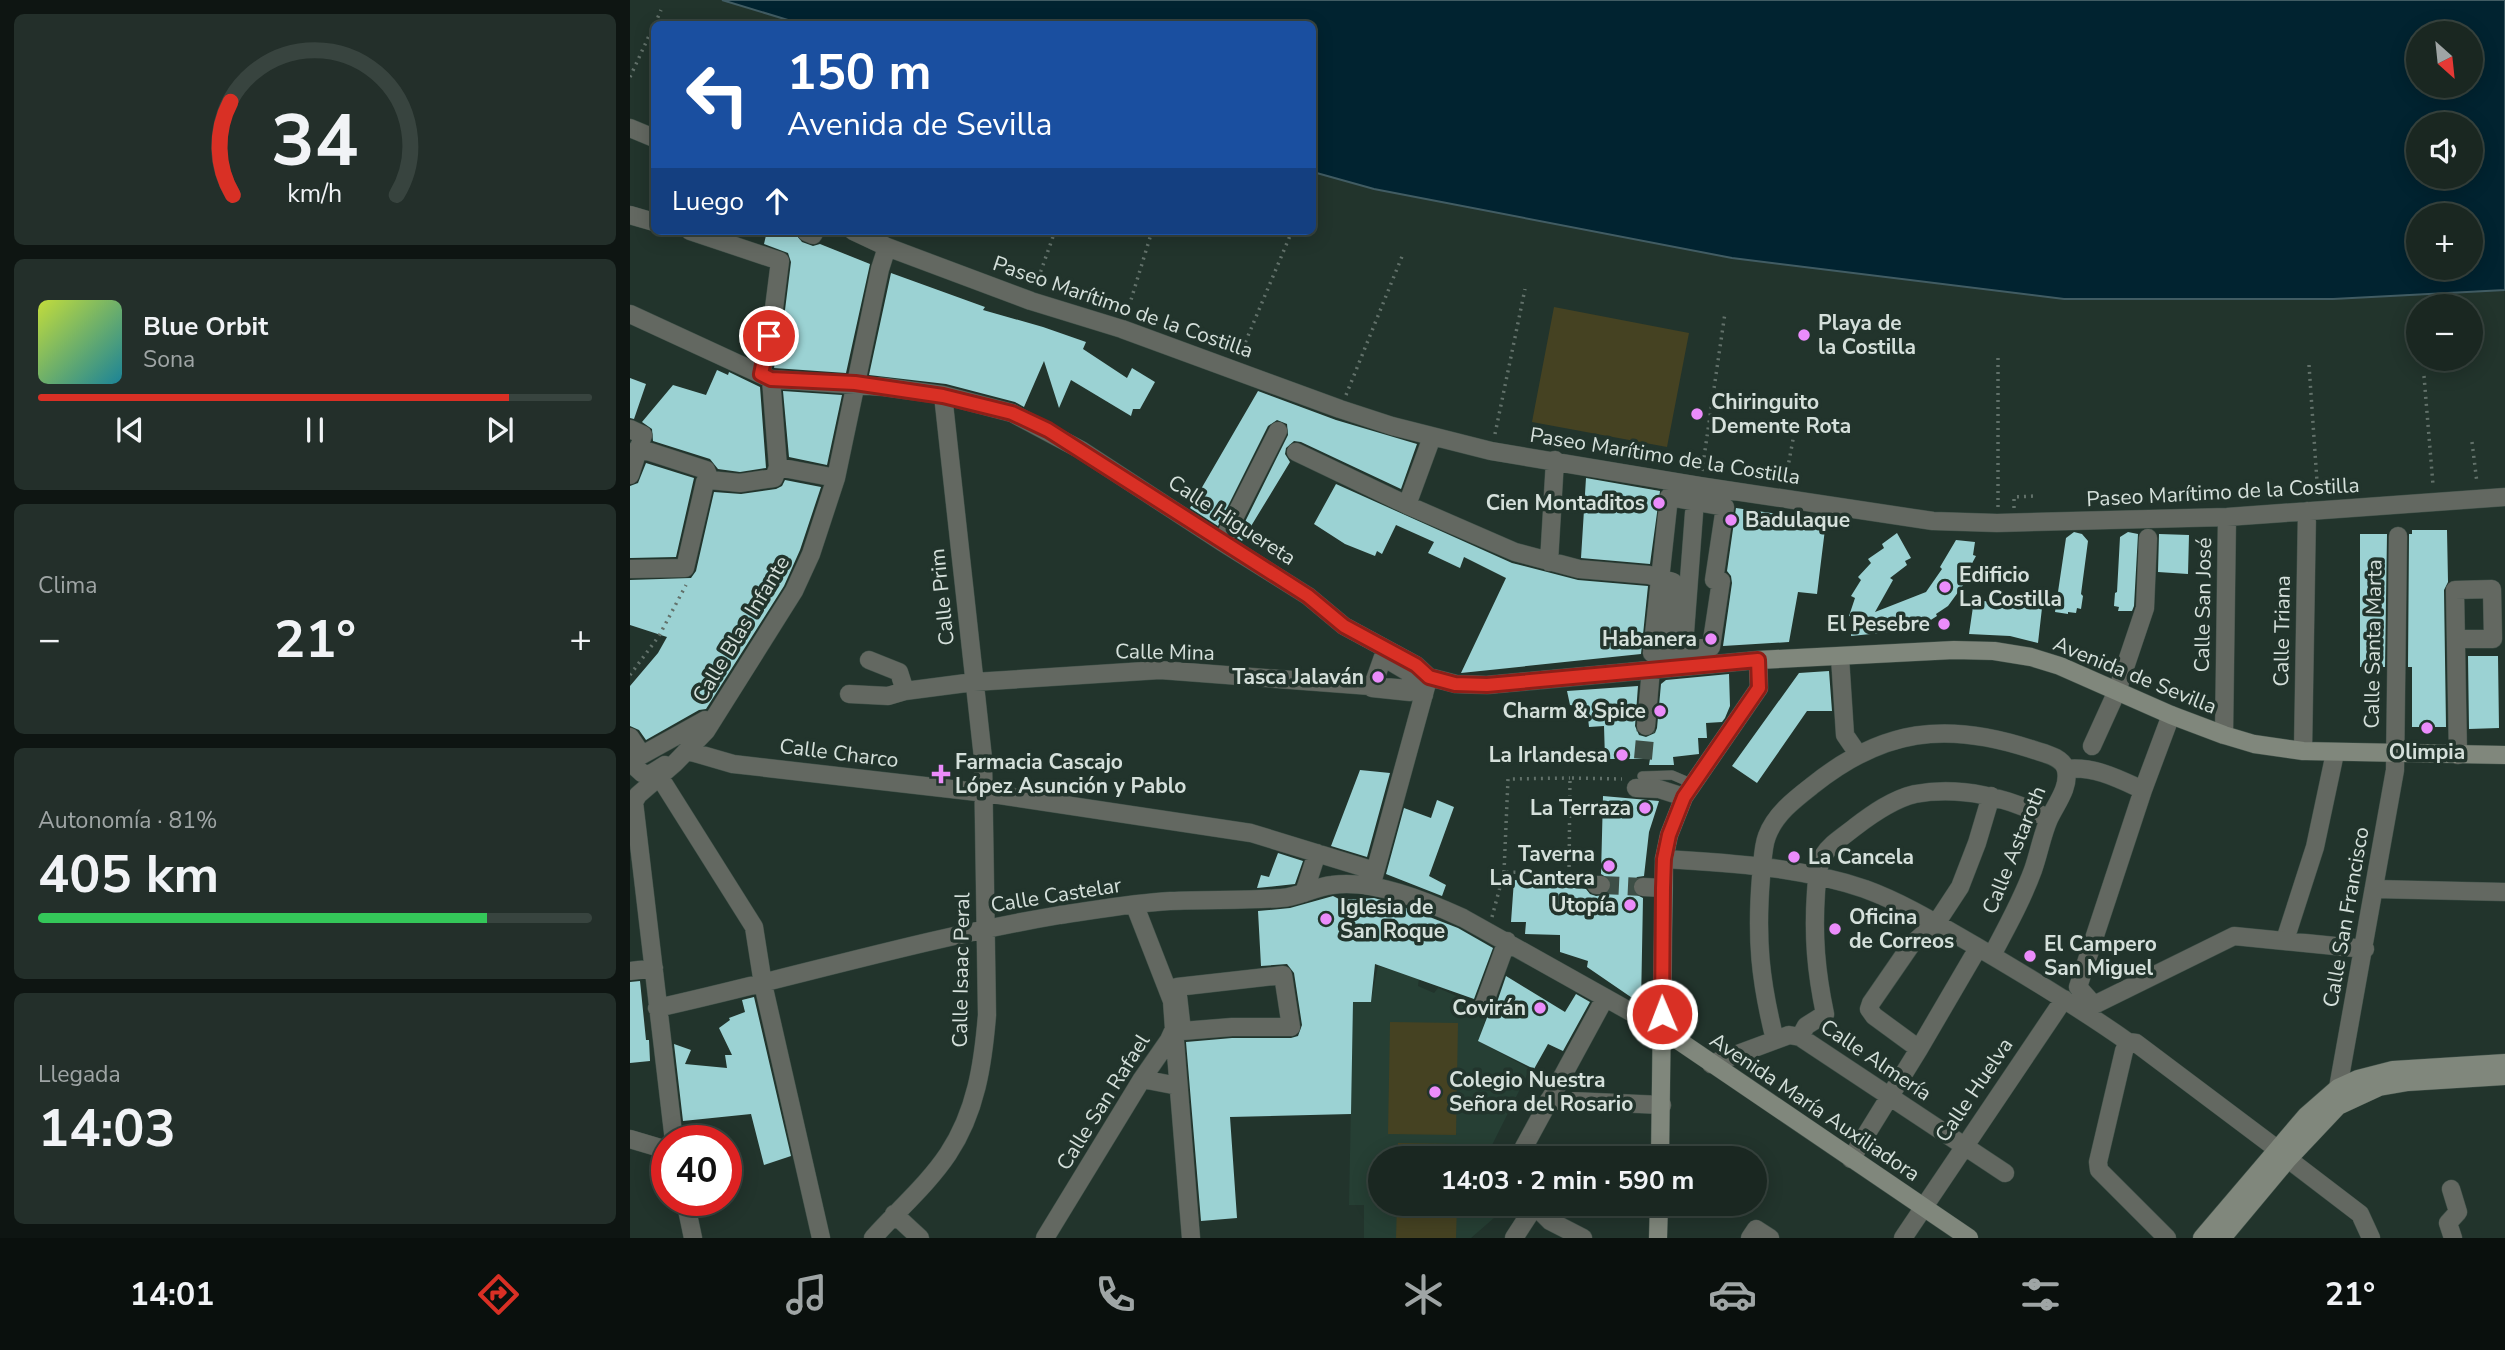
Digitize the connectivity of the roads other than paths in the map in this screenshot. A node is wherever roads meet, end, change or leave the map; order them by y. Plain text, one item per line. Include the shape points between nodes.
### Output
1 (630, 128) edge
2 (651, 137) edge
3 (630, 215) edge
4 (651, 221) edge
5 (702, 235) edge
6 (862, 235) edge
7 (887, 247) junction
8 (630, 314) edge
9 (766, 377) junction
10 (855, 383) junction
11 (943, 396) junction
12 (1277, 437) dead end
13 (1432, 437) junction
14 (637, 438) edge
15 (1296, 452) dead end
16 (1555, 460) junction
17 (778, 467) junction
18 (630, 475) edge
19 (836, 478) junction
20 (707, 481) junction
21 (2505, 497) edge
22 (1407, 505) junction
23 (2313, 511) junction
24 (1694, 513) dead end
25 (2227, 517) junction
26 (2398, 536) dead end
27 (2148, 538) dead end
28 (1222, 542) junction
29 (1549, 562) junction
30 (630, 569) edge
31 (1660, 578) junction
32 (2456, 639) dead end
33 (1840, 657) junction
34 (1683, 658) junction
35 (869, 660) dead end
36 (1758, 660) junction
37 (1659, 663) junction
38 (1429, 677) junction
39 (974, 682) junction
40 (1372, 686) junction
41 (905, 691) junction
42 (2117, 691) junction
43 (1417, 692) junction
44 (849, 694) dead end
45 (2171, 715) junction
46 (1646, 726) tunnel mouth
47 (702, 731) junction
48 (2224, 735) junction
49 (630, 737) edge
50 (630, 743) edge
51 (2092, 746) dead end
52 (688, 751) junction
53 (2303, 751) junction
54 (2335, 753) junction
55 (1858, 754) junction
56 (2394, 754) junction
57 (2458, 755) junction
58 (2505, 755) edge
59 (630, 764) edge
60 (2066, 769) junction
61 (654, 781) junction
62 (1639, 782) road end
63 (2143, 788) junction
64 (1688, 791) junction
65 (986, 793) junction
66 (1991, 796) junction
67 (2049, 820) junction
68 (1315, 852) junction
69 (1664, 859) junction
70 (1762, 865) junction
71 (1373, 876) junction
72 (1817, 877) junction
73 (1643, 887) tunnel mouth
74 (1663, 888) junction
75 (2375, 889) junction
76 (2505, 891) edge
77 (1304, 892) junction
78 (1135, 906) junction
79 (1937, 922) junction
80 (984, 929) junction
81 (2285, 940) junction
82 (1507, 941) junction
83 (2365, 949) junction
84 (1985, 952) junction
85 (654, 968) junction
86 (630, 971) edge
87 (763, 984) junction
88 (1605, 998) junction
89 (2064, 999) junction
90 (1483, 1004) dead end
91 (657, 1008) junction
92 (2090, 1009) junction
93 (1178, 1030) junction
94 (1663, 1030) junction
95 (1800, 1037) junction
96 (1775, 1040) junction
97 (2128, 1042) junction
98 (1919, 1049) junction
99 (2505, 1063) edge
100 (1711, 1064) junction
101 (2505, 1076) edge
102 (1142, 1079) junction
103 (1178, 1086) junction
104 (2338, 1088) junction
105 (1890, 1097) junction
106 (1549, 1100) junction
107 (1662, 1105) junction
108 (672, 1125) edge
109 (630, 1139) edge
110 (651, 1145) edge
111 (1525, 1146) edge
112 (1660, 1146) edge
113 (1964, 1146) junction
114 (2283, 1154) junction
115 (1851, 1159) junction
116 (2005, 1173) dead end
117 (2451, 1189) dead end
118 (1923, 1208) junction
119 (894, 1214) junction
120 (688, 1216) edge
121 (1527, 1216) edge
122 (1545, 1216) edge
123 (1659, 1216) edge
124 (693, 1238) edge
125 (821, 1238) edge
126 (873, 1238) edge
127 (920, 1238) edge
128 (1045, 1238) edge
129 (1191, 1238) edge
130 (1514, 1238) edge
131 (1583, 1238) edge
132 (1658, 1238) edge
133 (1750, 1238) edge
134 (1770, 1238) edge
135 (1903, 1238) edge
136 (1969, 1238) edge
137 (2167, 1238) edge
138 (2202, 1238) edge
139 (2222, 1238) edge
140 (2371, 1238) edge
141 (2453, 1238) edge

1 - 2 street
3 - 4 street
5 - 9 street via 780,261
6 - 7 street, Paseo Marítimo de la Costilla
7 - 10 street, Calle Blas Infante
7 - 13 street, Paseo Marítimo de la Costilla via 1340,410
8 - 9 street
9 - 10 street, Calle Higuereta
9 - 17 street
10 - 11 street, Calle Higuereta
10 - 19 street, Calle Blas Infante
11 - 28 street, Calle Higuereta via 1012,413 1048,430
11 - 39 street, Calle Prim
12 - 28 street
13 - 16 street, Paseo Marítimo de la Costilla
13 - 22 street
14 - 18 street
14 - 20 street via 706,470
15 - 22 street
16 - 25 street, Paseo Marítimo de la Costilla via 1933,521 2064,523
16 - 29 street
17 - 19 street
17 - 20 street via 774,478
19 - 47 street, Calle Blas Infante via 794,592
20 - 30 street via 685,568
21 - 23 street, Paseo Marítimo de la Costilla
22 - 29 street
23 - 25 street, Paseo Marítimo de la Costilla
23 - 53 street, Calle Triana
24 - 34 street
25 - 48 street, Calle San José
26 - 56 street, Calle Santa Marta
27 - 42 street via 2144,608
28 - 38 street, Calle Higuereta via 1308,596 1344,626 1416,665
29 - 31 street
31 - 34 street via 1669,498 1725,507 1714,580 1721,581 1711,647
31 - 37 street via 1652,653
32 - 57 street
33 - 36 street, Avenida de Sevilla
33 - 42 street, Avenida de Sevilla via 1994,651 2050,663
33 - 55 street via 1845,736
34 - 36 street, Avenida de Sevilla
34 - 37 street, Calle Higuereta
35 - 41 street via 900,672
36 - 64 street via 1759,688
37 - 38 street, Calle Higuereta via 1487,685
37 - 46 street
38 - 43 street
39 - 40 street, Calle Mina via 1160,670
39 - 41 street, Calle Mina
39 - 65 street, Calle Prim
40 - 43 street, Calle Mina
40 - 43 street via 1383,657 1410,673
41 - 44 street, Calle Mina via 888,696
42 - 45 street, Avenida de Sevilla
42 - 51 street
43 - 71 street
45 - 48 street, Avenida de Sevilla
45 - 63 street
47 - 49 street via 705,720 642,755
47 - 50 street via 642,760
47 - 52 street, Calle Blas Infante
47 - 59 street via 675,759 649,775
48 - 53 street, Avenida de Sevilla
52 - 61 street, Calle Blas Infante
52 - 65 street, Calle Charco via 733,764
53 - 54 street, Avenida de Sevilla
54 - 56 street, Avenida de Sevilla
54 - 81 street via 2315,847
55 - 60 street, Calle Astaroth via 1875,745 1931,733 1970,735 2050,755
55 - 70 street, Calle Astaroth via 1797,798 1775,820 1766,837
56 - 57 street, Avenida de Sevilla
56 - 75 street, Calle San Francisco
57 - 58 street, Avenida de Sevilla
59 - 61 street
60 - 63 street via 2083,768
60 - 67 street, Calle Astaroth via 2065,784
61 - 85 street, Calle Blas Infante via 634,802
61 - 87 street via 754,927
62 - 64 street
63 - 92 street via 2078,987
64 - 69 street
65 - 68 street, Calle Charco via 1251,833
65 - 80 street, Calle Isaac Peral
66 - 67 street
66 - 72 street via 1935,792 1890,803 1834,843 1822,857
66 - 79 street via 1960,887
67 - 84 street, Calle Astaroth via 2017,910
68 - 71 street, Avenida María Auxiliadora via 1321,844 1370,863
68 - 77 street
69 - 70 street
69 - 74 street
70 - 72 street
70 - 96 street, Calle Astaroth via 1759,960
71 - 77 street, Calle Castelar via 1368,883 1331,880
71 - 82 street, Avenida María Auxiliadora
72 - 79 street via 1862,888
72 - 95 street via 1815,956 1825,1014 1806,1026
73 - 74 street
74 - 94 street
75 - 76 street
75 - 83 street, Calle San Francisco
77 - 78 street, Calle Castelar via 1283,898
78 - 80 street, Calle Castelar
78 - 93 street, Calle San Rafael via 1172,1000
79 - 84 street
79 - 98 street via 1912,945 1869,1009
80 - 87 street, Calle Castelar
80 - 119 street, Calle Isaac Peral via 987,1015 976,1094 948,1154
81 - 83 street
81 - 92 street via 2234,936
82 - 88 street, Avenida María Auxiliadora
82 - 90 street
83 - 104 street, Calle San Francisco
84 - 89 street
84 - 98 street, Calle Astaroth
85 - 86 street
85 - 91 street
87 - 91 street, Calle Castelar
87 - 125 street
88 - 94 street, Avenida María Auxiliadora
88 - 106 street
89 - 92 street
89 - 113 street, Calle Huelva
91 - 108 street
92 - 97 street
93 - 93 street via 1291,1027 1283,975 1177,988
93 - 102 street, Calle San Rafael
93 - 103 street
94 - 100 street, Avenida María Auxiliadora
94 - 107 street
95 - 96 street, Calle Almería
95 - 105 street, Calle Almería
96 - 100 street, Calle Almería
97 - 114 street via 2136,1043
97 - 137 street via 2099,1170
98 - 105 street, Calle Astaroth
99 - 104 street via 2393,1070
100 - 115 street, Avenida María Auxiliadora
101 - 114 street via 2379,1087 2338,1106
102 - 103 street
102 - 128 street, Calle San Rafael
103 - 129 street
104 - 114 street via 2321,1101
105 - 113 street, Calle Almería
105 - 115 street, Calle Astaroth
106 - 107 street
106 - 111 street
107 - 112 street
109 - 110 street
113 - 116 street, Calle Almería
113 - 118 street, Calle Huelva
114 - 138 street
114 - 139 street
114 - 140 street via 2360,1214
115 - 118 street, Avenida María Auxiliadora
117 - 141 street via 2458,1212 2448,1223
118 - 135 street, Calle Huelva
118 - 136 street, Avenida María Auxiliadora
119 - 126 street, Calle Isaac Peral
119 - 127 street
120 - 124 street
121 - 130 street
122 - 131 street
123 - 132 street
133 - 134 street via 1756,1229

